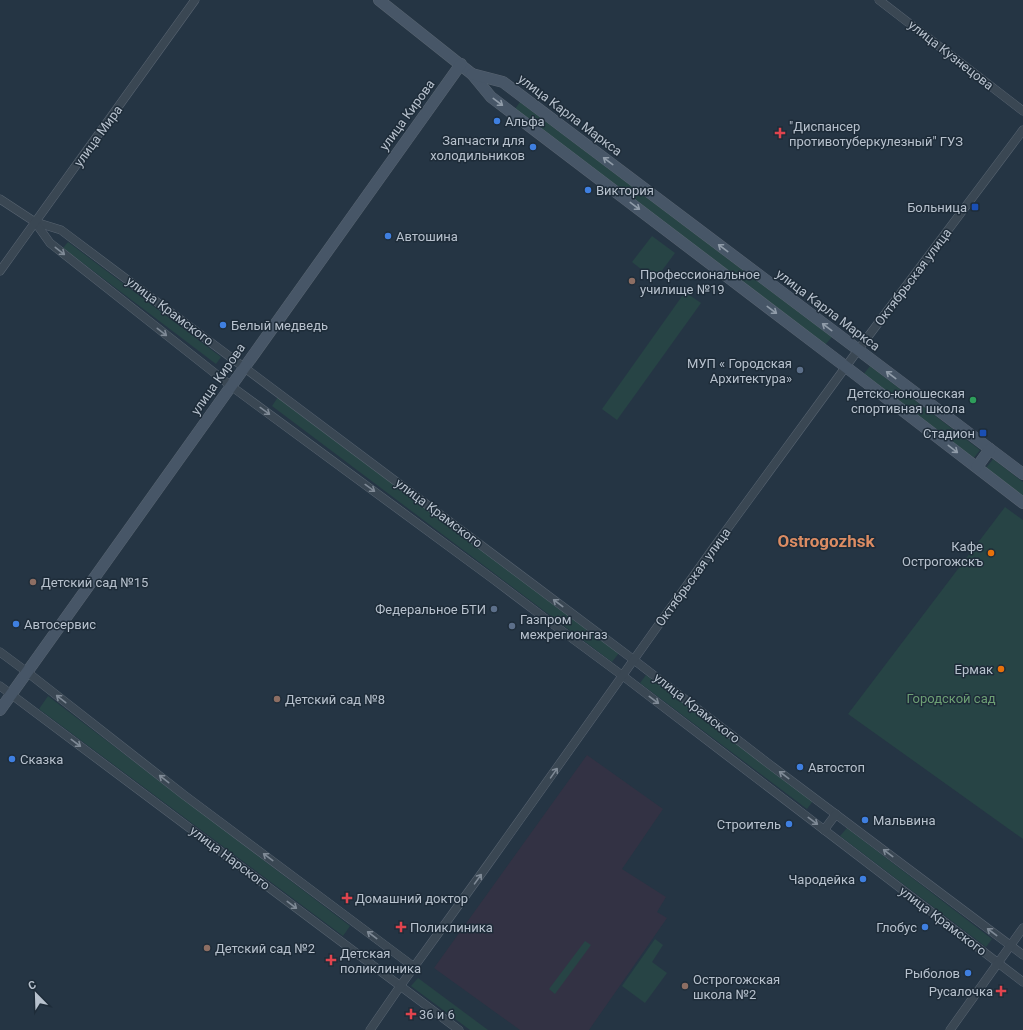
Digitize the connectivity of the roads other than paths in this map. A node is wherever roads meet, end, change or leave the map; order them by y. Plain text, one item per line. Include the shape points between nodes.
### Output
1 (195, 0) edge
2 (379, 0) edge
3 (879, 0) edge
4 (461, 64) junction
5 (472, 74) junction
6 (1023, 111) edge
7 (1023, 130) edge
8 (0, 199) edge
9 (35, 222) junction
10 (0, 271) edge
11 (858, 350) junction
12 (244, 366) junction
13 (846, 367) junction
14 (231, 386) junction
15 (990, 449) junction
16 (976, 468) junction
17 (1023, 474) edge
18 (1023, 503) edge
19 (0, 652) edge
20 (634, 660) junction
21 (27, 672) junction
22 (622, 676) junction
23 (0, 686) edge
24 (11, 695) junction
25 (0, 710) edge
26 (836, 814) junction
27 (824, 830) junction
28 (1023, 928) edge
29 (1010, 945) junction
30 (1023, 955) edge
31 (998, 962) junction
32 (414, 967) junction
33 (1023, 982) edge
34 (401, 986) junction
35 (370, 1030) edge
36 (459, 1030) edge
37 (950, 1030) edge

1 - 9 street, улица Мира
2 - 4 main road, улица Карла Маркса
3 - 6 street, улица Кузнецова
4 - 5 main road, улица Карла Маркса
4 - 12 main road, улица Кирова
11 -> 5 main road, улица Карла Маркса via 503,82
5 -> 13 main road, улица Карла Маркса via 491,97
7 - 11 street, Октябрьская улица
8 - 9 street, улица Крамского
9 - 10 street, улица Мира
9 - 12 street, улица Крамского via 61,230
9 -> 14 street, улица Крамского via 50,243
11 - 13 street, Октябрьская улица
15 -> 11 main road, улица Карла Маркса
12 - 14 main road, улица Кирова
20 -> 12 street, улица Крамского
13 -> 16 main road, улица Карла Маркса
13 - 20 street, Октябрьская улица
14 - 21 main road, улица Кирова
14 -> 22 street, улица Крамского
15 - 16 main road
15 - 17 main road, улица Карла Маркса
16 - 18 main road, улица Карла Маркса
19 - 21 street, улица Нарского
20 - 22 street, Октябрьская улица
26 -> 20 street, улица Крамского
21 - 24 main road, улица Кирова
32 -> 21 street, улица Нарского via 184,795
22 -> 27 street, улица Крамского
32 -> 22 street, Октябрьская улица
23 - 24 street, улица Нарского
24 - 25 main road, улица Кирова
24 -> 34 street, улица Нарского
26 - 27 street
29 -> 26 street, улица Крамского
27 - 31 street, улица Крамского
28 - 29 street
29 - 30 street, улица Крамского
29 - 31 street
31 - 33 street, улица Крамского
31 - 37 street
32 - 34 street, Октябрьская улица
34 - 35 street, Октябрьская улица
34 - 36 street, улица Нарского

